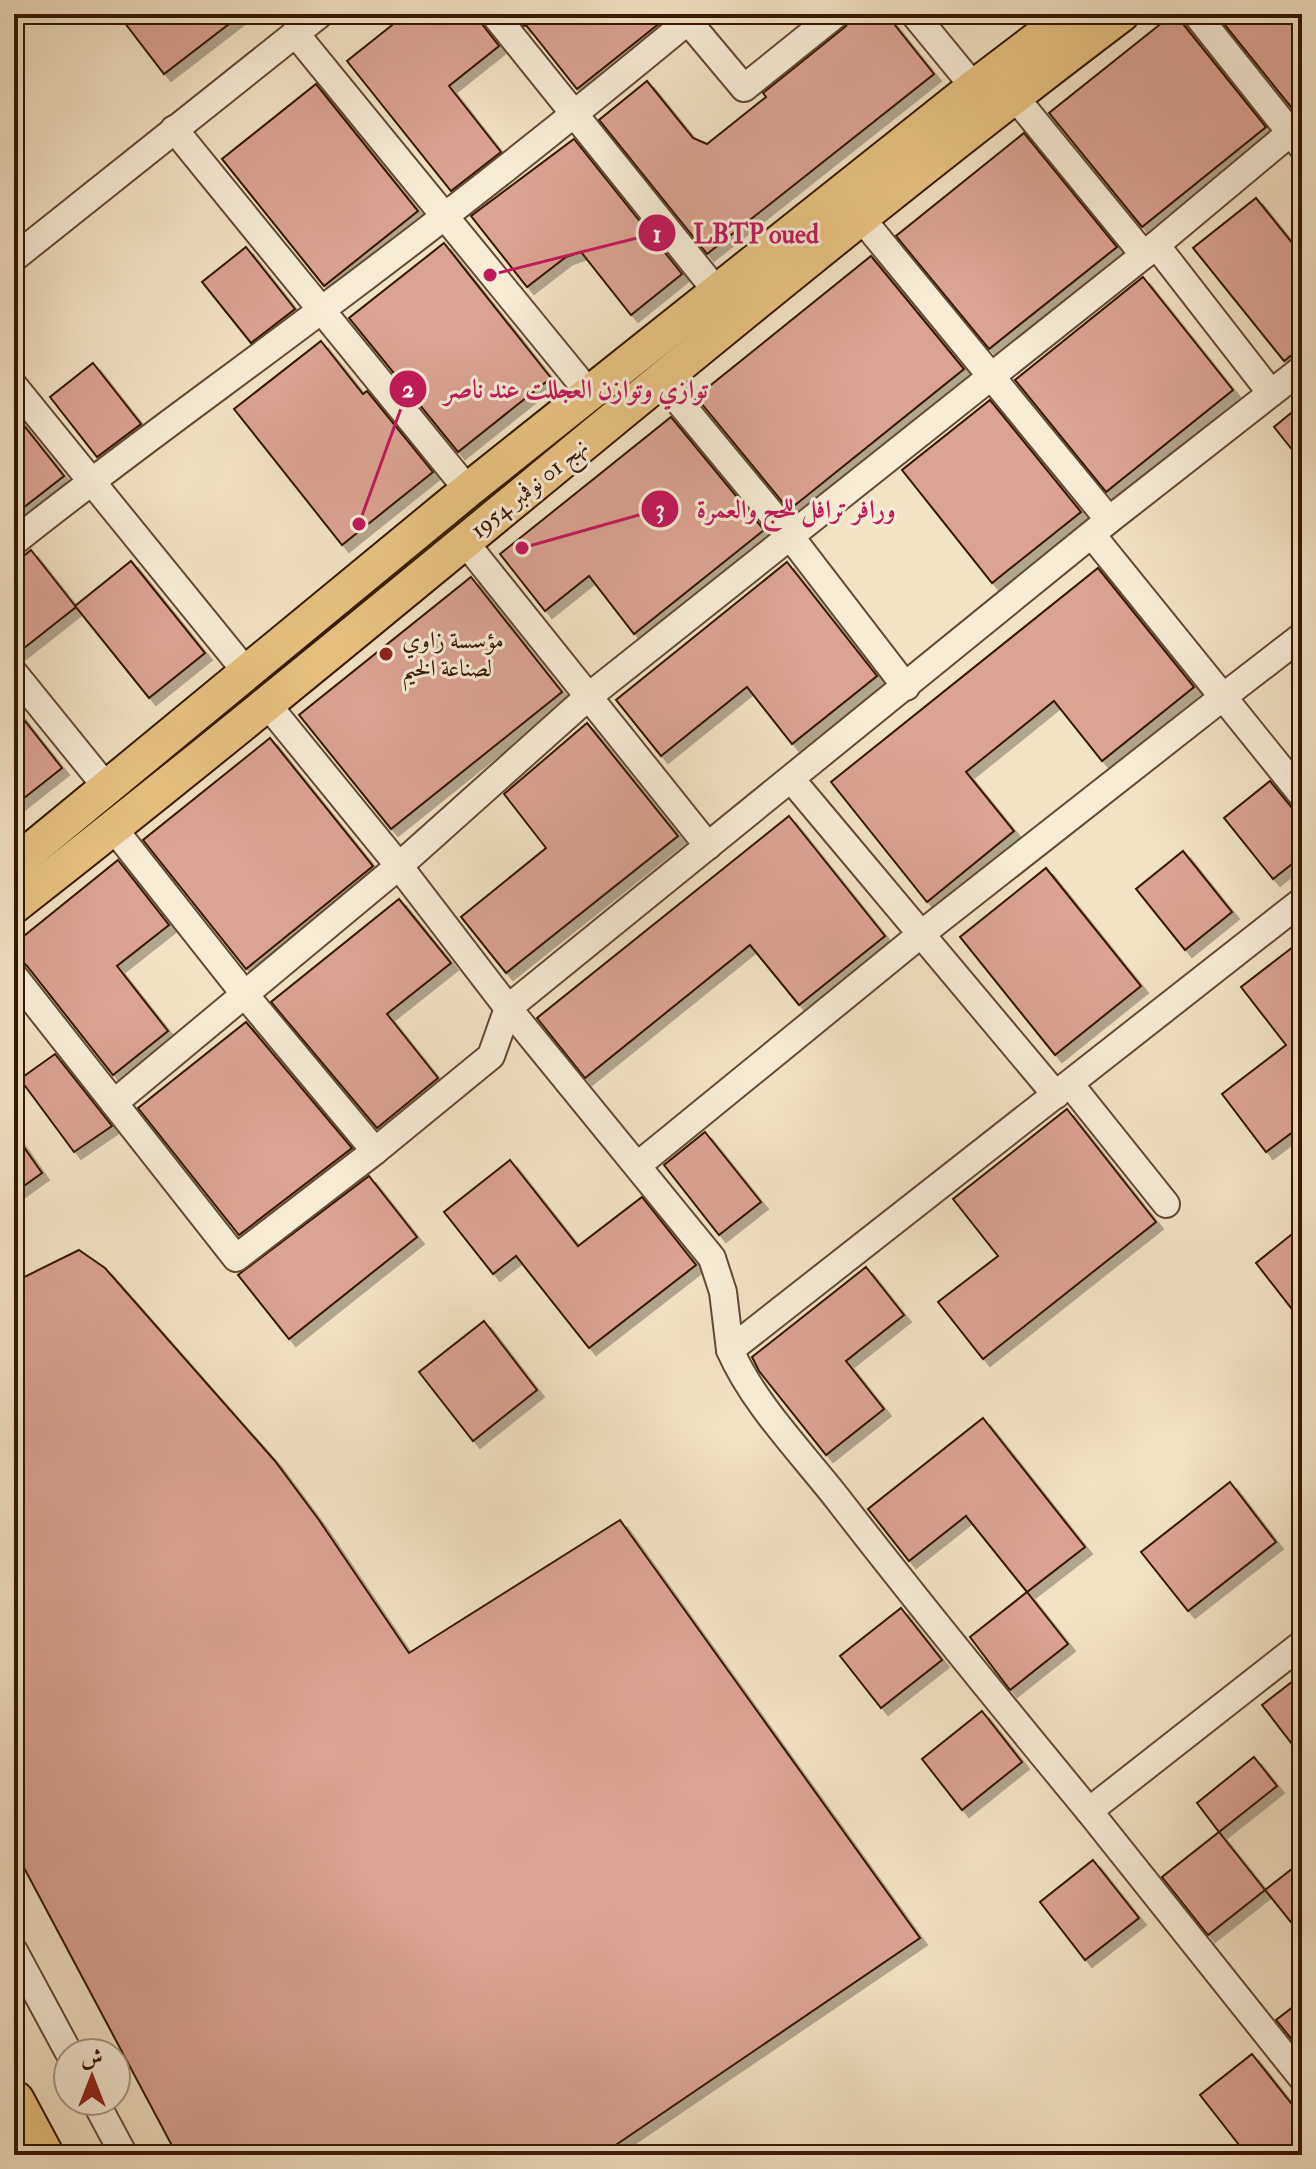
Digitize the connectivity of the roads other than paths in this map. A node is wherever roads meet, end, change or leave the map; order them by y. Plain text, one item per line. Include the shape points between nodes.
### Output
1 (320, 14) edge
2 (494, 14) edge
3 (836, 14) edge
4 (914, 14) edge
5 (1122, 14) edge
6 (1196, 14) edge
7 (685, 18) edge
8 (295, 33) junction
9 (1063, 33) edge
10 (974, 87) junction
11 (1014, 96) junction
12 (574, 115) junction
13 (174, 129) junction
14 (1298, 135) edge
15 (444, 217) junction
16 (862, 219) junction
17 (1150, 250) junction
18 (14, 258) edge
19 (718, 293) junction
20 (322, 310) junction
21 (1302, 369) edge
22 (990, 377) junction
23 (661, 380) junction
24 (14, 386) edge
25 (1271, 393) junction
26 (590, 394) junction
27 (91, 480) junction
28 (468, 490) junction
29 (1101, 528) junction
30 (790, 536) junction
31 (464, 541) junction
32 (14, 542) edge
33 (1302, 636) edge
34 (14, 673) edge
35 (248, 674) junction
36 (906, 687) junction
37 (588, 697) junction
38 (1223, 697) junction
39 (267, 704) junction
40 (791, 779) junction
41 (108, 789) junction
42 (1302, 795) edge
43 (114, 829) junction
44 (708, 846) junction
45 (14, 864) edge
46 (399, 866) junction
47 (1302, 901) edge
48 (14, 906) edge
49 (920, 935) junction
50 (14, 976) edge
51 (246, 996) junction
52 (508, 1008) junction
53 (1063, 1090) junction
54 (114, 1103) junction
55 (375, 1151) junction
56 (638, 1165) junction
57 (1166, 1204) dead end
58 (730, 1350) junction
59 (1302, 1644) edge
60 (1089, 1811) junction
61 (14, 1951) edge
62 (60, 2037) edge
63 (1302, 2078) edge
64 (14, 2101) edge
65 (104, 2117) edge
66 (43, 2155) edge
67 (124, 2155) edge

1 - 8 street
2 - 12 street
3 - 7 street via 744,88
4 - 10 street
5 - 9 main road, نهج 01 نوفمبر 1954
6 - 14 street
7 - 12 street
8 - 13 street
8 - 15 street
9 - 10 main road, نهج 01 نوفمبر 1954
9 - 11 main road, نهج 01 نوفمبر 1954
10 - 19 main road, نهج 01 نوفمبر 1954
11 - 16 main road, نهج 01 نوفمبر 1954
11 - 17 street
12 - 15 street
12 - 19 street
13 - 18 street
13 - 20 street
14 - 17 street
15 - 20 street
15 - 26 street
16 - 22 street
16 - 23 main road, نهج 01 نوفمبر 1954
17 - 22 street
17 - 25 street
19 - 26 main road, نهج 01 نوفمبر 1954
20 - 27 street
20 - 28 street
21 - 25 street
22 - 29 street
22 - 30 street
23 - 30 street
23 - 31 main road, نهج 01 نوفمبر 1954
24 - 27 street
25 - 29 street
26 - 28 main road, نهج 01 نوفمبر 1954
27 - 32 street
27 - 35 street
28 - 35 main road, نهج 01 نوفمبر 1954
29 - 36 street
29 - 38 street
30 - 36 street
30 - 37 street
31 - 37 street
31 - 39 main road, نهج 01 نوفمبر 1954
33 - 38 street
34 - 41 street
35 - 41 main road, نهج 01 نوفمبر 1954
36 - 40 street
37 - 44 street
37 - 46 street
38 - 42 street
38 - 49 street
39 - 43 main road, نهج 01 نوفمبر 1954
39 - 46 street
40 - 44 street
40 - 49 street
41 - 45 main road, نهج 01 نوفمبر 1954
43 - 48 main road, نهج 01 نوفمبر 1954
43 - 51 street
44 - 52 street
46 - 51 street
46 - 52 street
47 - 53 street
49 - 53 street
49 - 56 street
50 - 54 street
51 - 54 street
51 - 55 street
52 - 55 street via 491,1056
52 - 56 street
53 - 57 street
53 - 58 street
54 - 55 street via 236,1258
56 - 58 street via 712,1258 723,1292
58 - 60 street via 738,1370 801,1454
59 - 60 street
60 - 63 street
61 - 62 street
64 - 66 highway
65 - 67 street

